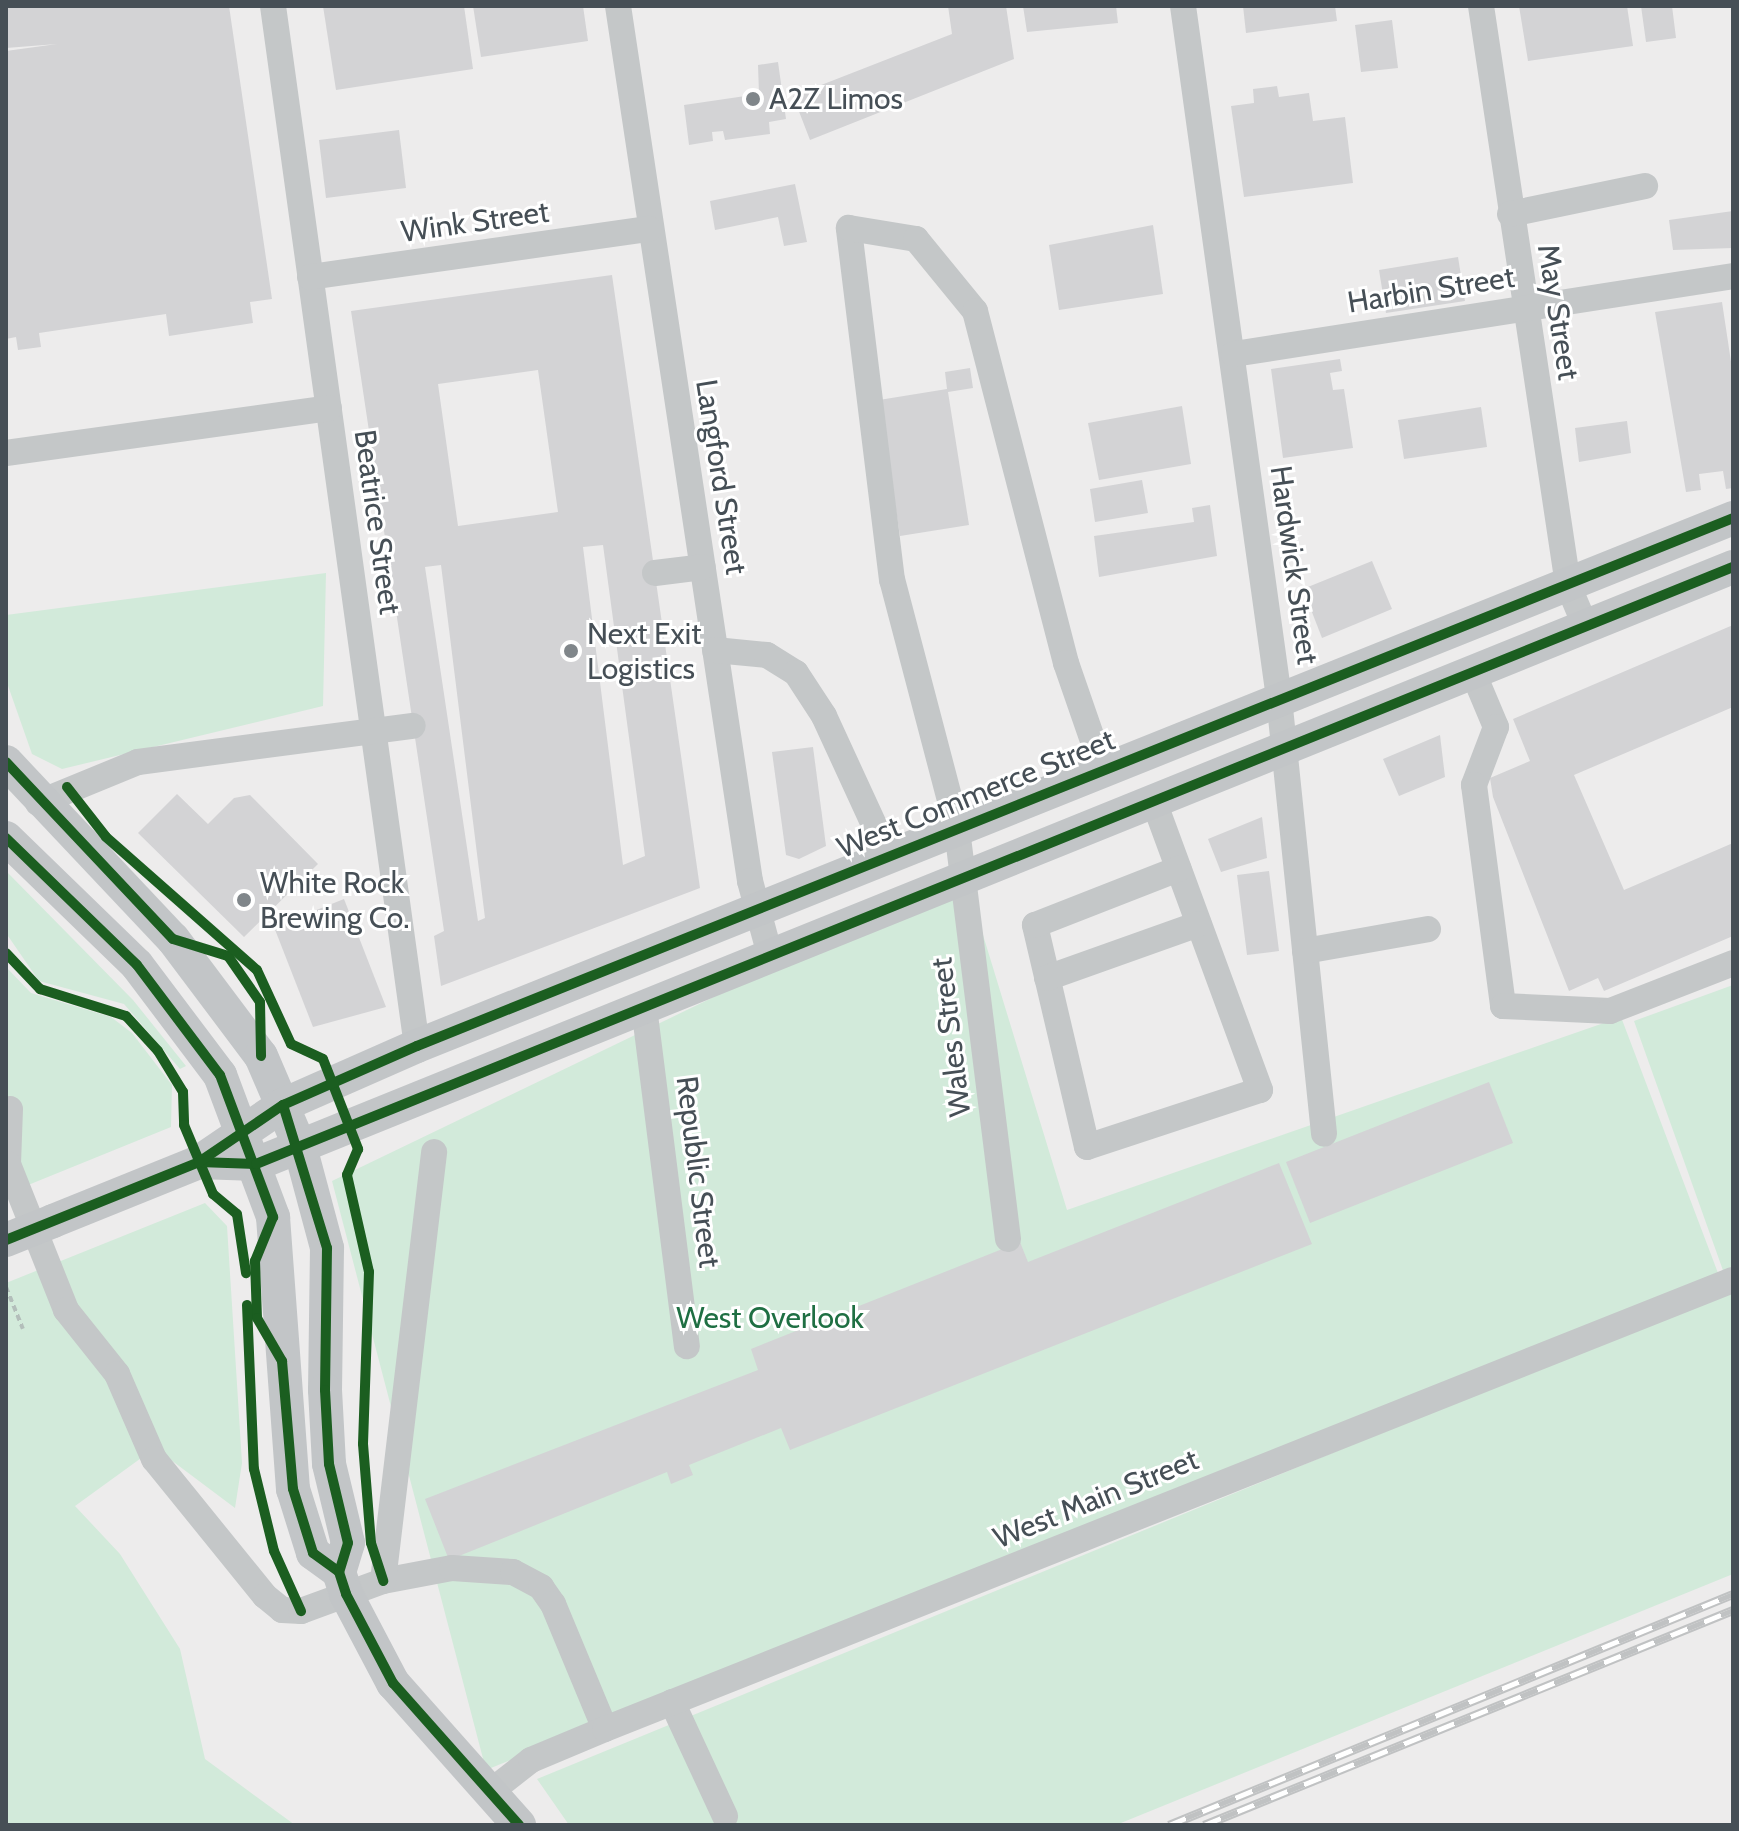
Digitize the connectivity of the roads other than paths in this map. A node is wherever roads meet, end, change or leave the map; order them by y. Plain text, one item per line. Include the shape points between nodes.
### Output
1 (273, 6) edge
2 (618, 6) edge
3 (1183, 6) edge
4 (1481, 6) edge
5 (1645, 186) dead end
6 (1510, 214) junction
7 (649, 229) junction
8 (1733, 276) edge
9 (310, 277) junction
10 (1524, 307) junction
11 (1234, 354) junction
12 (329, 408) junction
13 (6, 453) edge
14 (1733, 518) edge
15 (703, 567) junction
16 (1733, 567) edge
17 (655, 573) dead end
18 (1568, 585) junction
19 (1585, 625) junction
20 (715, 650) junction
21 (1472, 670) junction
22 (1279, 698) junction
23 (413, 726) dead end
24 (374, 731) junction
25 (1282, 746) junction
26 (6, 762) edge
27 (1103, 770) junction
28 (1153, 799) junction
29 (38, 803) junction
30 (6, 826) edge
31 (957, 827) junction
32 (6, 838) edge
33 (888, 855) junction
34 (1178, 869) junction
35 (965, 876) junction
36 (755, 908) junction
37 (1199, 924) junction
38 (1428, 929) dead end
39 (1305, 951) junction
40 (770, 955) junction
41 (1733, 963) edge
42 (1047, 978) junction
43 (644, 1007) junction
44 (417, 1046) junction
45 (283, 1105) junction
46 (10, 1109) dead end
47 (242, 1129) junction
48 (1324, 1134) dead end
49 (300, 1147) junction
50 (434, 1152) dead end
51 (199, 1162) junction
52 (256, 1164) junction
53 (1008, 1239) dead end
54 (6, 1240) edge
55 (1733, 1280) edge
56 (687, 1346) dead end
57 (383, 1581) junction
58 (342, 1583) junction
59 (672, 1702) junction
60 (605, 1729) junction
61 (490, 1792) junction
62 (725, 1816) dead end
63 (519, 1825) edge

1 - 9 street, Beatrice Street
2 - 7 street, Langford Street
3 - 11 street, Hardwick Street
4 - 6 street, May Street
5 - 6 street
6 - 10 street, May Street
7 - 9 street, Wink Street
7 - 15 street, Langford Street
8 - 10 street, Harbin Street
9 - 12 street, Beatrice Street
10 - 11 street, Harbin Street
10 - 18 street, May Street
11 - 22 street, Hardwick Street
12 - 13 street
12 - 24 street, Beatrice Street
14 - 18 main road, West Commerce Street
15 - 17 street
15 - 20 street, Langford Street
16 - 19 main road
18 - 19 street, May Street
18 - 22 main road, West Commerce Street
19 - 21 main road
20 - 33 street via 767,655 796,673 824,716
20 - 36 street, Langford Street
21 - 25 main road
21 - 41 street via 1496,727 1474,785 1503,1006 1610,1011
22 - 25 street, Hardwick Street
22 - 27 main road, West Commerce Street
23 - 24 street
24 - 29 street via 138,762
24 - 44 street, Beatrice Street
25 - 28 main road
25 - 39 street, Hardwick Street
26 - 29 main road
27 - 31 main road, West Commerce Street
27 - 31 street, Wales Street via 1066,663 975,311 916,239 849,228 892,580
28 - 34 street
28 - 35 main road
29 - 30 main road
29 - 45 main road via 229,1005
31 - 33 main road, West Commerce Street
31 - 35 street, Wales Street
32 - 47 main road via 187,1024
33 - 36 main road, West Commerce Street
34 - 37 street
34 - 42 street via 1035,925
35 - 40 main road
35 - 53 street, Wales Street
36 - 40 street, Langford Street
36 - 44 main road, West Commerce Street
37 - 42 street
37 - 42 street via 1260,1090 1087,1147
38 - 39 street
39 - 48 street, Hardwick Street
40 - 43 main road
43 - 49 main road
43 - 56 street, Republic Street
44 - 45 main road, West Commerce Street
45 - 47 main road, West Commerce Street
45 - 49 main road
46 - 58 street via 8,1164 66,1310 117,1374 154,1459 282,1610
47 - 51 main road, West Commerce Street
47 - 52 main road
49 - 52 main road
49 - 58 main road via 327,1248 329,1464 348,1543
50 - 57 street
51 - 52 main road
51 - 54 main road, bridge
52 - 58 main road via 280,1260 283,1424 293,1489 313,1553
55 - 59 street, West Main Street
57 - 58 street
57 - 60 street via 452,1568 513,1572 541,1587 567,1631
58 - 61 main road via 393,1683
59 - 60 street, West Main Street
59 - 62 street
60 - 61 street, West Main Street via 531,1760
61 - 63 main road

